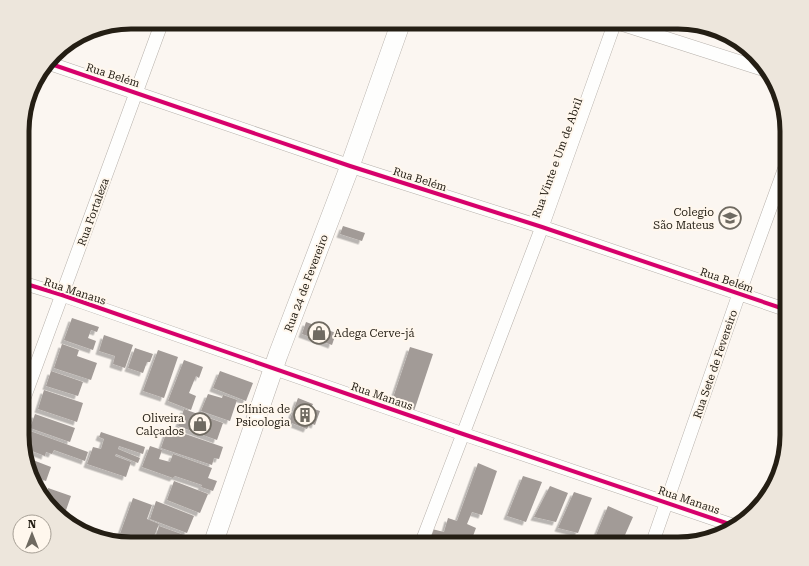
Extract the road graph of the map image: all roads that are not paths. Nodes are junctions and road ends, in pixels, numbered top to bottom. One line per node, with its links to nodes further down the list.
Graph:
1 (159, 29): 7 (street, Rua Fortaleza)
2 (399, 29): 8 (main road, Rua 24 de Fevereiro)
3 (613, 29): 10 (street, Rua Vinte e Um de Abril)
4 (637, 29): 6 (street)
5 (54, 65): 7 (street, Rua Belém)
6 (758, 68)
7 (136, 92): 8 (street, Rua Belém); 13 (street, Rua Fortaleza)
8 (350, 166): 10 (street, Rua Belém); 15 (main road, Rua 24 de Fevereiro)
9 (780, 181): 12 (street, Rua Sete de Fevereiro)
10 (542, 227): 12 (street, Rua Belém); 17 (street, Rua Vinte e Um de Abril)
11 (29, 285): 13 (street, Rua Manaus)
12 (739, 294): 14 (street, Rua Belém); 18 (street, Rua Sete de Fevereiro)
13 (62, 295): 15 (street, Rua Manaus); 16 (street, Rua Fortaleza)
14 (780, 308)
15 (274, 368): 17 (street, Rua Manaus); 20 (main road, Rua 24 de Fevereiro)
16 (29, 385)
17 (463, 434): 18 (street, Rua Manaus); 21 (street, Rua Vinte e Um de Abril)
18 (667, 502): 19 (street, Rua Manaus); 22 (street, Rua Sete de Fevereiro)
19 (729, 524)
20 (214, 537)
21 (424, 537)
22 (654, 537)

